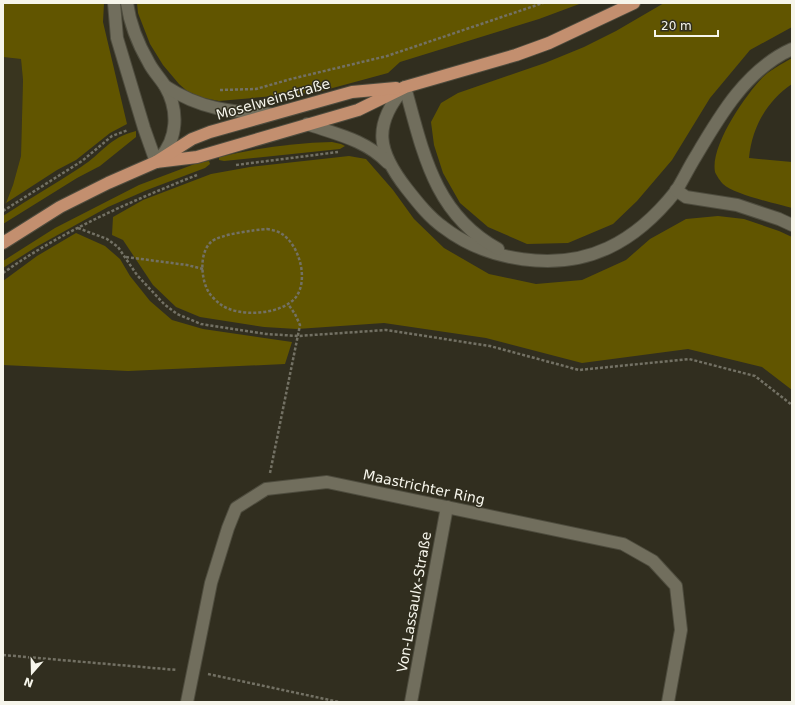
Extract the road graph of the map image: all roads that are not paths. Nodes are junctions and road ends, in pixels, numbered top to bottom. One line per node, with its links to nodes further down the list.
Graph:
1 (114, 3): 9 (street)
2 (127, 3): 5 (street)
3 (628, 5): 6 (main road, Moselweinstraße)
4 (792, 49): 11 (street)
5 (165, 86): 7 (street); 9 (street)
6 (405, 87): 7 (main road, Moselweinstraße); 8 (main road, Moselweinstraße); 10 (street); 14 (street)
7 (274, 114): 9 (main road, Moselweinstraße)
8 (307, 124): 9 (main road, Moselweinstraße); 10 (street)
9 (156, 162): 13 (main road, Moselweinstraße)
10 (390, 165): 14 (street)
11 (676, 190): 12 (street); 14 (street)
12 (792, 225)
13 (3, 243)
14 (513, 257)
15 (447, 507): 16 (street, Maastrichter Ring); 17 (street, Von-Lassaulx-Straße); 18 (street, Maastrichter Ring)
16 (187, 702)
17 (411, 702)
18 (668, 702)

